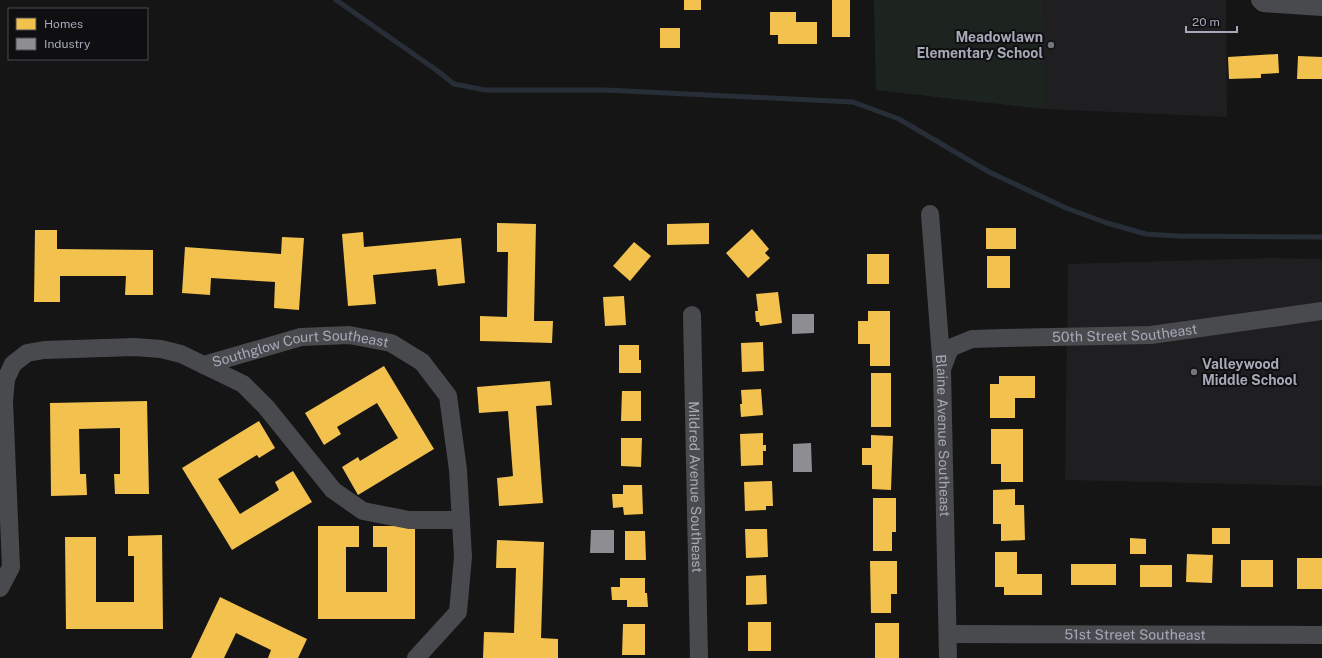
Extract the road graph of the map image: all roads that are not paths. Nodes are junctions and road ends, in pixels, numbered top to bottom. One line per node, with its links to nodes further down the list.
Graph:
1 (1260, 0): 2 (street)
2 (1322, 7)
3 (930, 214): 7 (street, Blaine Avenue Southeast)
4 (1322, 312): 7 (street, 50th Street Southeast)
5 (692, 315): 13 (street, Mildred Avenue Southeast)
6 (204, 365): 8 (street, Southglow Court Southeast); 8 (street, Southglow Court Southeast); 9 (street)
7 (942, 370): 10 (street, Blaine Avenue Southeast)
8 (461, 520): 12 (street, Southglow Court Southeast)
9 (0, 588)
10 (948, 634): 11 (street, 51st Street Southeast); 14 (street, Blaine Avenue Southeast)
11 (1322, 635)
12 (416, 658)
13 (700, 658)
14 (948, 658)

